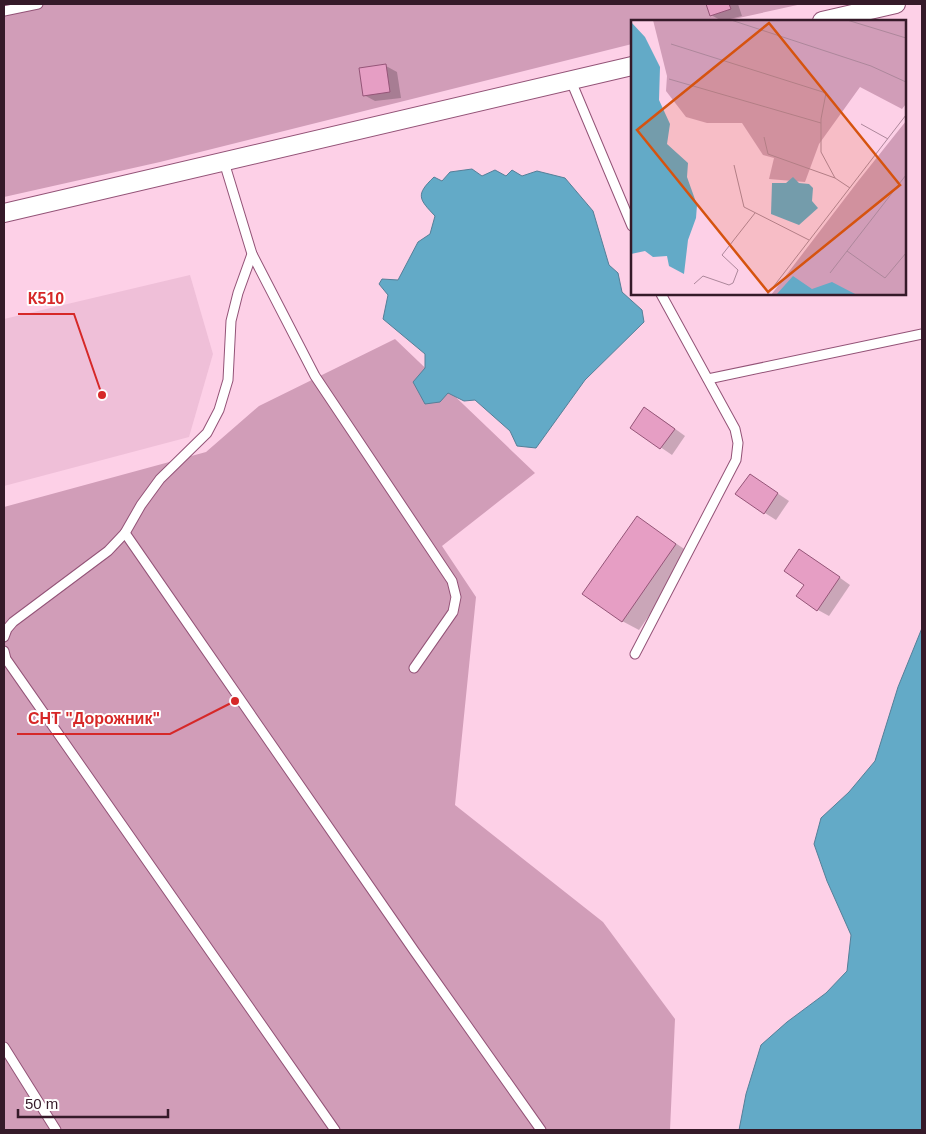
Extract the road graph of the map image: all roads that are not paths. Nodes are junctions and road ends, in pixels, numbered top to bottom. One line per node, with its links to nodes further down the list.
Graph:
1 (38, 4): 3 (lane)
2 (896, 4): 4 (street)
3 (4, 11)
4 (826, 20)
5 (631, 66): 6 (street)
6 (571, 81): 7 (street); 9 (lane)
7 (224, 162): 8 (street); 10 (lane)
8 (4, 214)
9 (631, 224)
10 (252, 254): 14 (lane); 18 (lane)
11 (662, 295): 13 (lane)
12 (922, 334): 13 (lane)
13 (708, 379): 17 (lane)
14 (125, 533): 15 (lane); 22 (lane)
15 (4, 637)
16 (4, 651): 21 (lane)
17 (635, 654)
18 (414, 668)
19 (4, 1047): 20 (lane)
20 (56, 1130)
21 (335, 1130)
22 (541, 1130)

